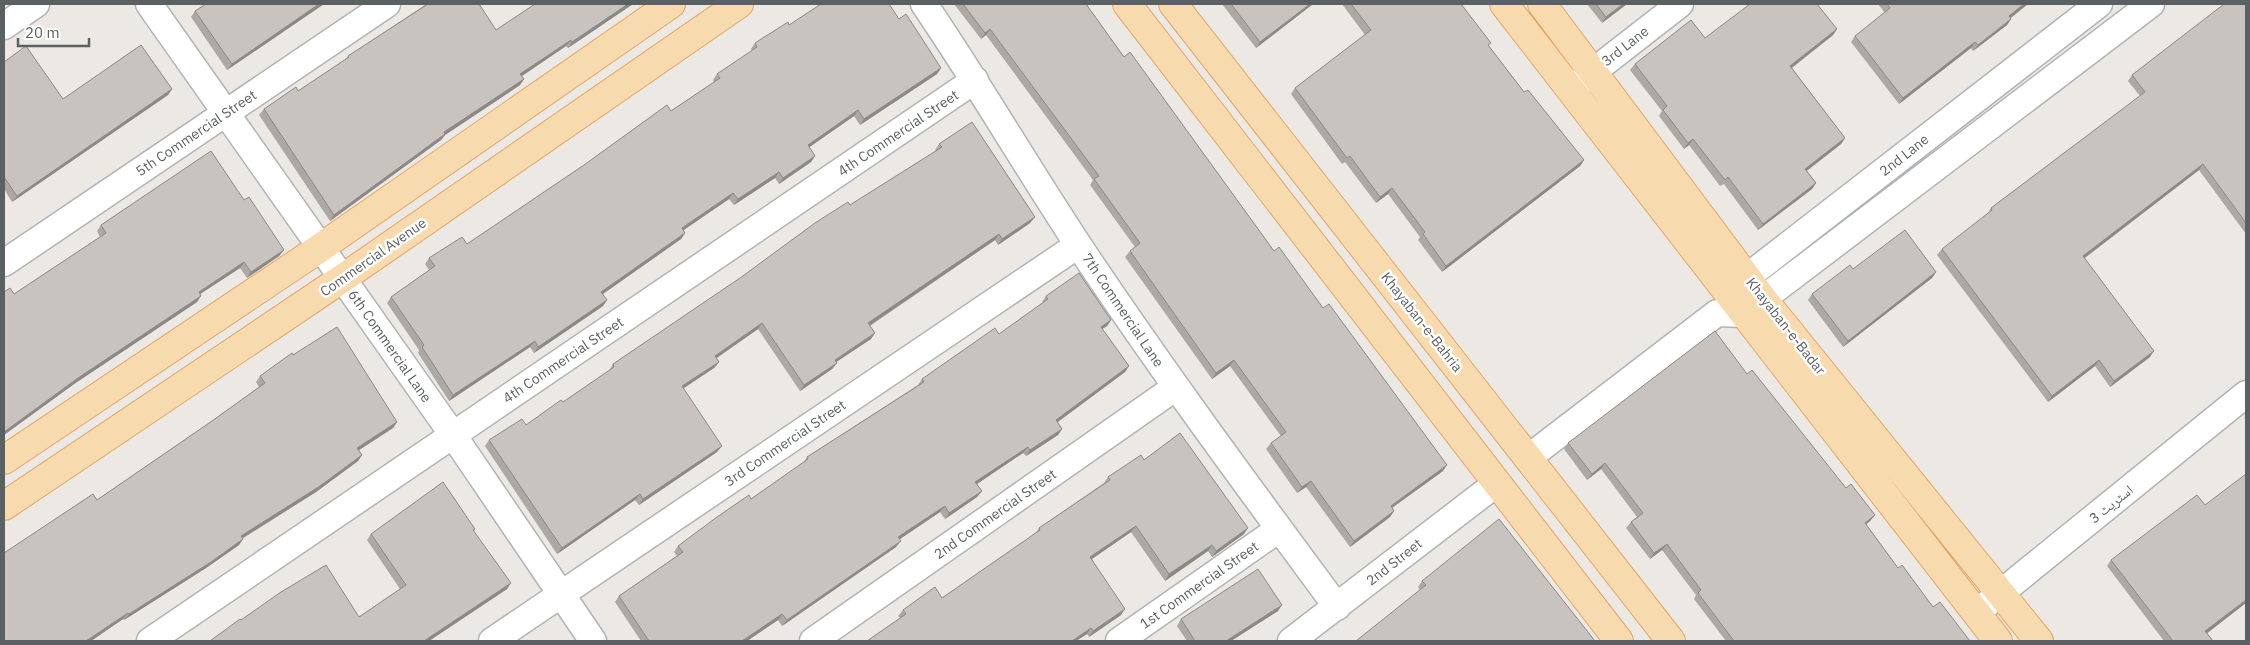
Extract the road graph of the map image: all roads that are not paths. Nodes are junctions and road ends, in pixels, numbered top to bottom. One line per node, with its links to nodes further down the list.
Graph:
1 (36, 4): 14 (street)
2 (149, 4): 19 (street, 6th Commercial Lane)
3 (387, 4): 19 (street, 5th Commercial Street)
4 (671, 4): 22 (main road)
5 (739, 4): 24 (main road, Commercial Avenue)
6 (924, 4): 16 (street, 7th Commercial Lane)
7 (1127, 4): 20 (main road)
8 (1173, 4): 18 (main road, Khayaban-e-Bahria)
9 (1504, 4): 17 (main road, Khayaban-e-Badar)
10 (1542, 4): 15 (main road, Khayaban-e-Badar)
11 (1680, 4): 15 (street, 3rd Lane)
12 (2100, 4): 25 (street, 2nd Lane)
13 (2151, 4): 25 (street)
14 (4, 26)
15 (1593, 71): 17 (street, 3rd Lane); 25 (main road, Khayaban-e-Badar)
16 (976, 80): 21 (street, 7th Commercial Lane); 28 (street, 4th Commercial Street)
17 (1571, 89): 25 (main road, Khayaban-e-Badar)
18 (1258, 112): 20 (main road); 29 (main road, Khayaban-e-Bahria)
19 (226, 113): 22 (street, 6th Commercial Lane); 23 (street, 5th Commercial Street)
20 (1229, 136): 31 (main road)
21 (1078, 245): 26 (street, 7th Commercial Lane); 35 (street, 3rd Commercial Street)
22 (320, 248): 24 (street, 6th Commercial Lane); 30 (main road)
23 (4, 263)
24 (342, 278): 28 (street, 6th Commercial Lane); 32 (main road, Commercial Avenue)
25 (1739, 299): 29 (street); 34 (main road, Khayaban-e-Badar); 37 (main road, Khayaban-e-Badar)
26 (1176, 387): 33 (street, 7th Commercial Lane); 41 (street, 2nd Commercial Street)
27 (2246, 394): 34 (street, اسٹریٹ 3)
28 (453, 435): 35 (street, 6th Commercial Lane); 38 (street, 4th Commercial Street)
29 (1528, 458): 45 (main road, Khayaban-e-Bahria)
30 (4, 460)
31 (1497, 483): 36 (street, 2nd Street); 44 (main road)
32 (4, 506)
33 (1279, 529): 36 (street, 7th Commercial Lane); 42 (street, 1st Commercial Street)
34 (2002, 592): 37 (street, اسٹریٹ 3); 47 (main road, Khayaban-e-Badar)
35 (561, 594): 39 (street, 3rd Commercial Street); 40 (street, 6th Commercial Lane)
36 (1337, 607): 43 (street, 2nd Street)
37 (1976, 613): 46 (main road, Khayaban-e-Badar)
38 (150, 641)
39 (492, 641)
40 (593, 641)
41 (813, 641)
42 (1119, 641)
43 (1291, 641)
44 (1618, 641)
45 (1671, 641)
46 (1998, 641)
47 (2039, 641)

